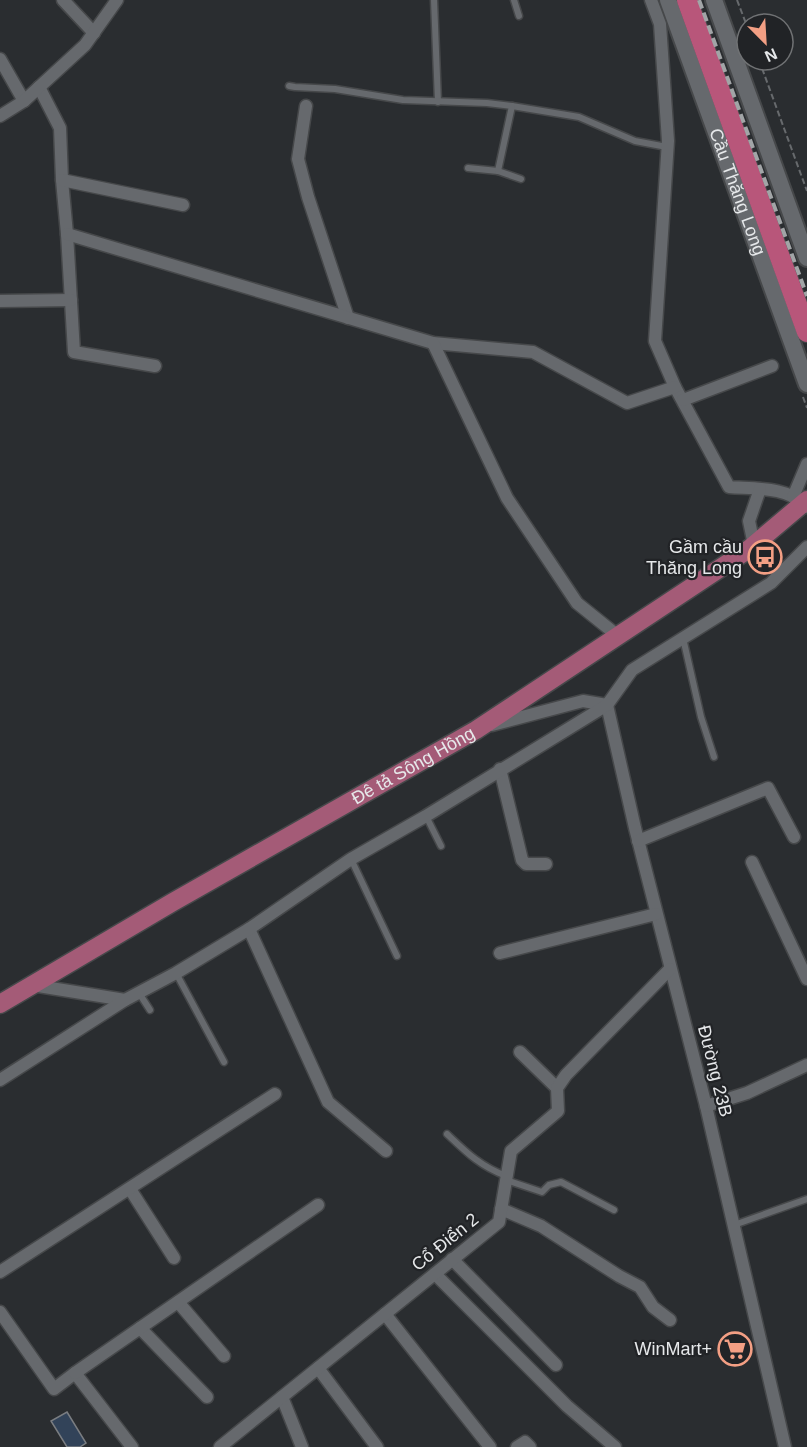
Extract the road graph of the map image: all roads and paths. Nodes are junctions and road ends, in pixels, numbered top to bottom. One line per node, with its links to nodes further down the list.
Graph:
1 (63, 0): 10 (street)
2 (117, 0): 10 (street)
3 (434, 0): 16 (lane)
4 (514, 0): 9 (lane)
5 (651, 0): 20 (street)
6 (668, 0): 36 (main road, Cầu Thăng Long)
7 (687, 0): 32 (highway, Cầu Thăng Long)
8 (714, 0): 28 (main road)
9 (519, 15)
10 (94, 33): 14 (street)
11 (0, 59): 15 (street)
12 (763, 72): 25 (path)
13 (289, 86): 16 (lane)
14 (39, 87): 15 (street); 24 (street)
15 (24, 100): 19 (street)
16 (438, 102): 18 (lane)
17 (306, 106): 31 (street)
18 (512, 106): 20 (lane); 22 (lane)
19 (0, 116)
20 (668, 147): 37 (street)
21 (468, 168): 22 (lane)
22 (498, 171): 23 (lane)
23 (521, 179)
24 (62, 180): 26 (street); 27 (street)
25 (807, 191)
26 (183, 205)
27 (67, 234): 29 (street); 31 (street)
28 (807, 258)
29 (71, 300): 30 (street); 34 (street)
30 (0, 301)
31 (348, 318): 33 (street)
32 (807, 332)
33 (433, 343): 37 (street); 44 (street)
34 (155, 366)
35 (771, 366): 38 (street)
36 (807, 384)
37 (675, 387): 38 (street)
38 (682, 400): 40 (street)
39 (807, 464): 41 (street)
40 (760, 489): 41 (street); 42 (street)
41 (802, 502): 42 (main road, Đê tả Sông Hồng)
42 (754, 545): 44 (main road, Đê tả Sông Hồng)
43 (807, 547): 45 (street)
44 (618, 636): 47 (main road, Đê tả Sông Hồng)
45 (683, 638): 46 (street); 48 (lane)
46 (607, 705): 47 (street); 49 (street); 52 (street, Đường 23B)
47 (476, 730): 64 (main road, Đê tả Sông Hồng)
48 (714, 758)
49 (500, 769): 50 (street); 56 (street)
50 (426, 816): 53 (lane); 54 (street)
51 (794, 837): 52 (street)
52 (638, 841): 57 (street, Đường 23B)
53 (441, 846)
54 (351, 858): 58 (street); 60 (lane)
55 (752, 862): 63 (street)
56 (546, 864)
57 (656, 914): 59 (street); 61 (street, Đường 23B)
58 (249, 929): 62 (street); 77 (street)
59 (500, 953)
60 (397, 956)
61 (670, 969): 73 (street, Cổ Điển 2); 75 (street, Đường 23B)
62 (176, 973): 65 (street); 70 (lane)
63 (807, 979)
64 (32, 985): 66 (street); 67 (main road, Đê tả Sông Hồng)
65 (139, 993): 66 (street); 68 (lane)
66 (125, 1000): 72 (street)
67 (0, 1004)
68 (150, 1010)
69 (520, 1052): 73 (street)
70 (224, 1062)
71 (807, 1065): 75 (street)
72 (0, 1080)
73 (558, 1088): 78 (street, Cổ Điển 2)
74 (275, 1094): 79 (street)
75 (706, 1106): 84 (street, Đường 23B)
76 (447, 1134): 78 (lane)
77 (386, 1150)
78 (507, 1178): 82 (street, Cổ Điển 2); 83 (lane)
79 (130, 1189): 85 (street); 87 (street)
80 (807, 1199): 84 (lane)
81 (318, 1205): 89 (street)
82 (501, 1209): 86 (street, Cổ Điển 2); 92 (street)
83 (614, 1210)
84 (732, 1225): 109 (street, Đường 23B)
85 (174, 1258)
86 (452, 1259): 88 (street, Cổ Điển 2); 95 (street)
87 (0, 1272)
88 (435, 1274): 91 (street, Cổ Điển 2); 108 (street)
89 (178, 1302): 93 (street); 94 (street)
90 (0, 1312): 97 (street)
91 (385, 1314): 96 (street, Cổ Điển 2); 105 (street)
92 (670, 1320)
93 (141, 1328): 97 (street); 98 (street)
94 (224, 1356)
95 (556, 1365)
96 (318, 1368): 99 (street, Cổ Điển 2); 104 (street)
97 (75, 1373): 101 (street)
98 (207, 1397)
99 (282, 1397): 100 (street, Cổ Điển 2); 103 (street)
100 (237, 1441): 102 (street, Cổ Điển 2)
101 (132, 1447)
102 (220, 1447)
103 (302, 1447)
104 (377, 1447)
105 (490, 1447)
106 (517, 1447): 107 (street)
107 (530, 1447)
108 (615, 1447)
109 (785, 1447)

